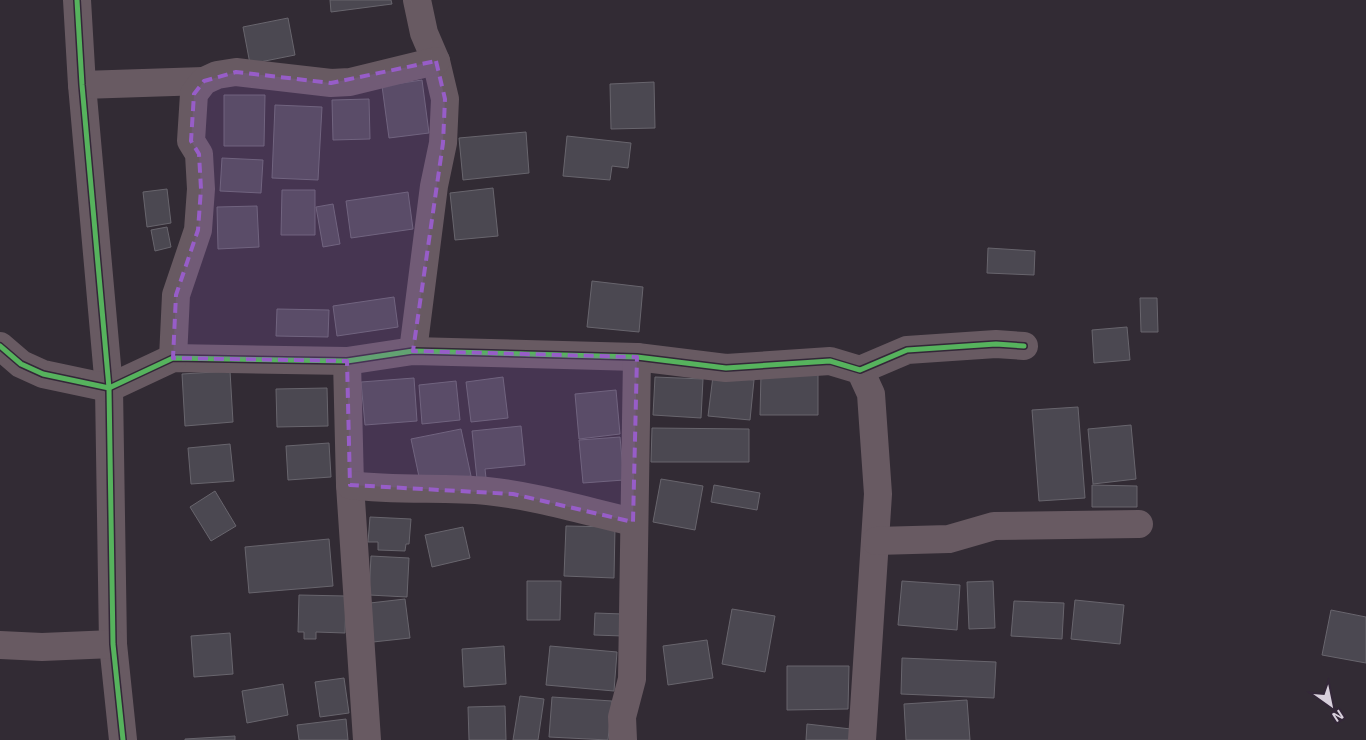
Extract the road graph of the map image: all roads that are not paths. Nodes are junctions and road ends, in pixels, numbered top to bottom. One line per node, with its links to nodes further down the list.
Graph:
1 (77, 0): 5 (street)
2 (417, 0): 3 (street)
3 (436, 61): 4 (street); 8 (street)
4 (204, 81): 5 (street); 10 (street)
5 (82, 85): 13 (street)
6 (0, 346): 13 (street)
7 (1024, 346): 12 (street)
8 (413, 351): 9 (street); 11 (street)
9 (637, 357): 12 (street); 15 (street)
10 (173, 358): 11 (street); 13 (street)
11 (347, 361): 14 (street)
12 (860, 370): 17 (street)
13 (109, 388): 18 (street)
14 (350, 485): 15 (street); 21 (street)
15 (633, 522): 22 (street)
16 (1139, 524): 17 (street)
17 (876, 541): 23 (street)
18 (113, 644): 19 (street); 20 (street)
19 (0, 645)
20 (123, 740)
21 (367, 740)
22 (623, 740)
23 (862, 740)

